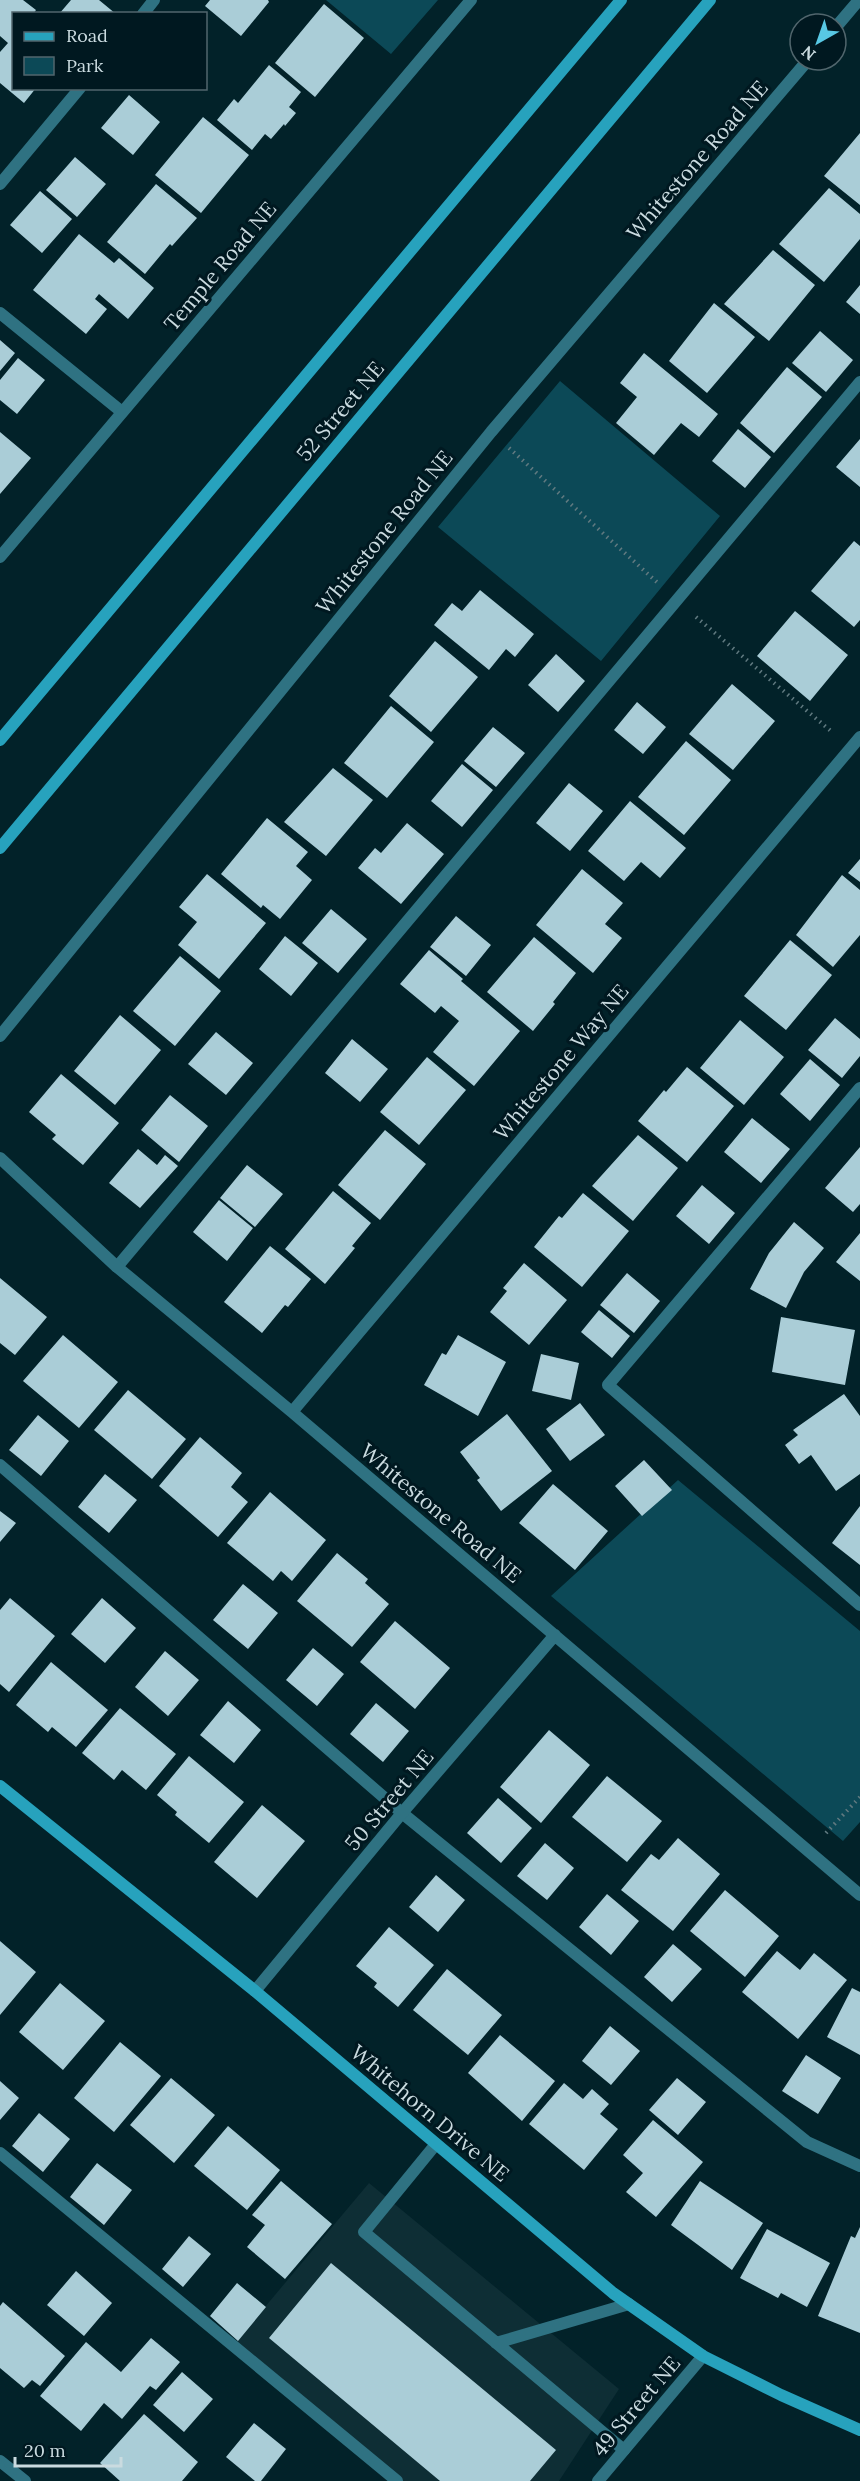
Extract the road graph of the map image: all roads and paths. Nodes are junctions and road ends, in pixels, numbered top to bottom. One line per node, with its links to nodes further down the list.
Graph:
1 (154, 0): 6 (street)
2 (471, 0): 13 (street, Temple Road NE)
3 (621, 0): 18 (main road)
4 (710, 0): 20 (main road, 52 Street NE)
5 (859, 0): 7 (street)
6 (145, 12)
7 (848, 13)
8 (798, 72): 14 (street, Whitestone Road NE)
9 (78, 90): 10 (street)
10 (0, 184)
11 (0, 313): 13 (street)
12 (860, 382): 16 (street)
13 (122, 412): 15 (street, Temple Road NE)
14 (490, 432): 16 (path); 21 (street, Whitestone Road NE)
15 (0, 557)
16 (677, 600): 19 (path); 24 (street)
17 (860, 737): 19 (street, Whitestone Way NE)
18 (0, 740)
19 (850, 748): 25 (street, Whitestone Way NE)
20 (0, 848)
21 (0, 1036)
22 (860, 1088): 27 (street)
23 (0, 1158): 24 (street, Whitestone Road NE)
24 (117, 1267): 25 (street, Whitestone Road NE)
25 (292, 1412): 28 (street, Whitestone Road NE)
26 (0, 1465): 31 (street)
27 (860, 1605)
28 (555, 1635): 31 (street, 50 Street NE); 32 (street, Whitestone Road NE)
29 (0, 1786): 34 (main road, Whitehorn Drive NE)
30 (860, 1797): 32 (path)
31 (402, 1813): 34 (street, 50 Street NE); 37 (street)
32 (809, 1851): 33 (street, Whitestone Road NE)
33 (860, 1895)
34 (255, 1991): 35 (main road, Whitehorn Drive NE)
35 (436, 2144): 38 (main road, Whitehorn Drive NE); 39 (street)
36 (0, 2153): 45 (street)
37 (860, 2166)
38 (629, 2304): 39 (street); 40 (main road, Whitehorn Drive NE)
39 (496, 2343): 42 (street)
40 (703, 2356): 41 (main road, Whitehorn Drive NE); 42 (street, 49 Street NE)
41 (860, 2430)
42 (624, 2450): 46 (street, 49 Street NE)
43 (0, 2461): 44 (street)
44 (21, 2480)
45 (397, 2481)
46 (598, 2481)

